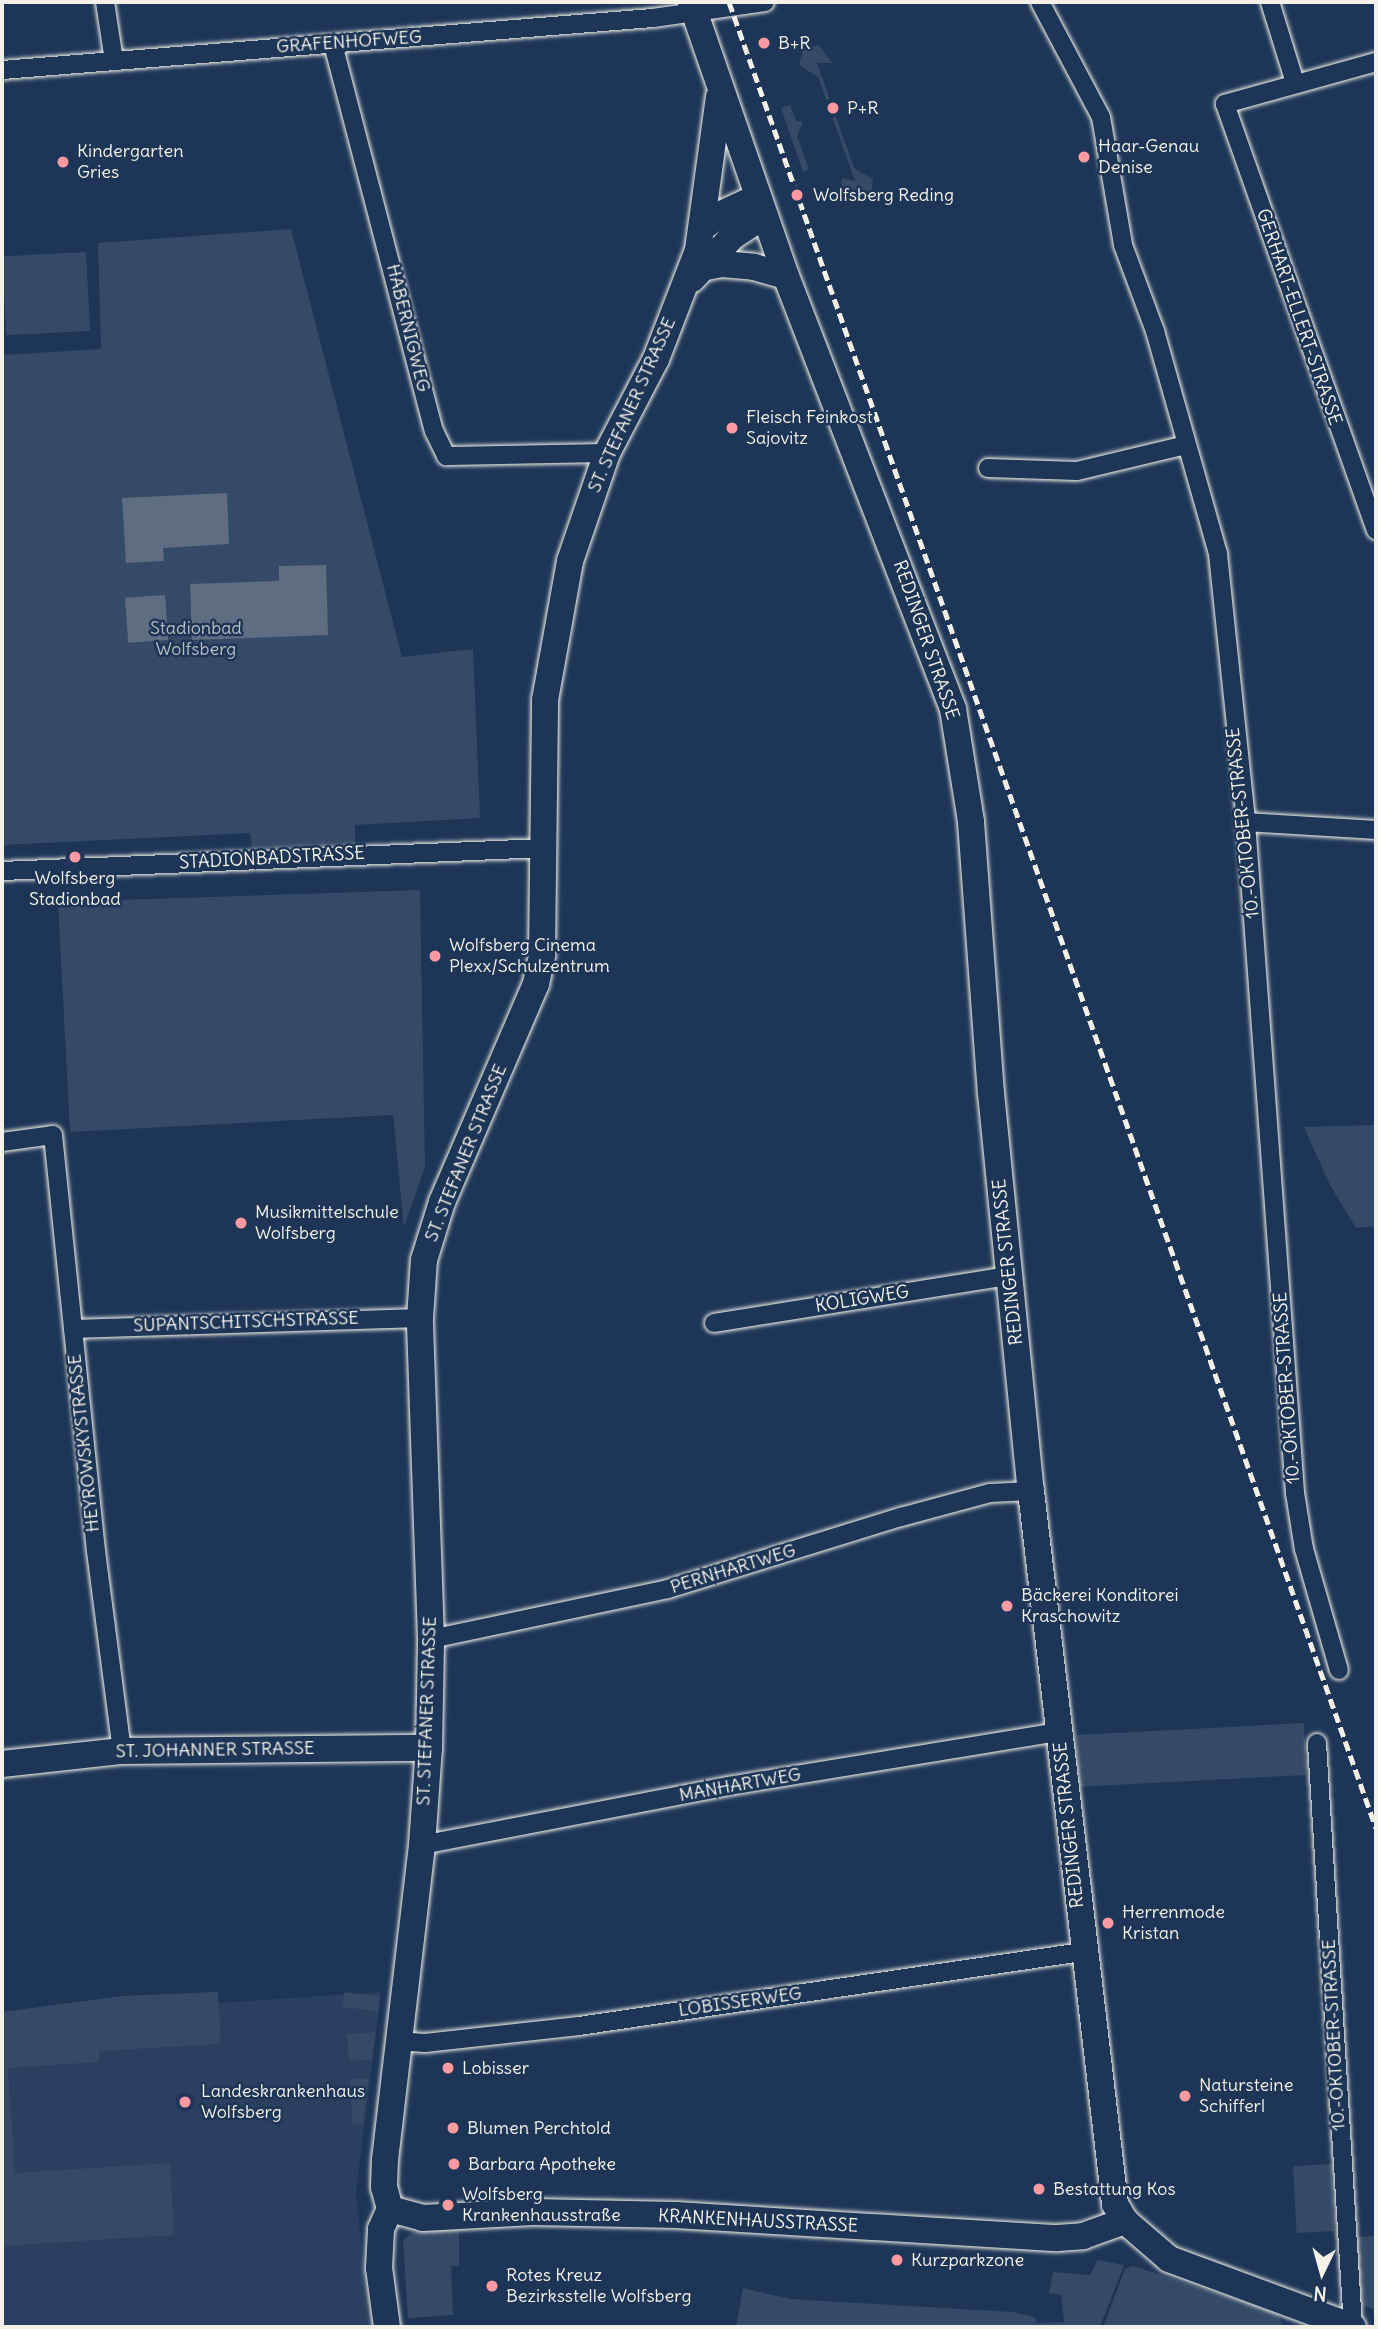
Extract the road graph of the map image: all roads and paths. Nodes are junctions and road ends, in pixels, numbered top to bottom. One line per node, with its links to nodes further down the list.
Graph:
1 (105, 2): 7 (street)
2 (765, 2): 5 (street, GRAFENHOFWEG)
3 (1040, 2): 17 (street, 10.-OKTOBER-STRASSE)
4 (1270, 2): 10 (street)
5 (693, 7): 6 (street, GRAFENHOFWEG); 11 (street, ST. STEFANER STRASSE)
6 (333, 44): 7 (street, GRAFENHOFWEG); 18 (street, HABERNIGWEG)
7 (114, 61): 9 (street, GRAFENHOFWEG)
8 (1376, 62): 10 (street)
9 (2, 70)
10 (1295, 83): 20 (street, GERHART-ELLERT-STRASSE)
11 (720, 85): 12 (street, REDINGER STRASSE); 13 (street, ST. STEFANER STRASSE)
12 (761, 207): 13 (street); 14 (street, ST. STEFANER STRASSE); 15 (street, REDINGER STRASSE)
13 (702, 228): 16 (street, ST. STEFANER STRASSE)
14 (701, 268): 15 (street); 16 (street, ST. STEFANER STRASSE)
15 (786, 276): 26 (street, REDINGER STRASSE)
16 (682, 292): 18 (street, ST. STEFANER STRASSE)
17 (1186, 445): 19 (street); 21 (street, 10.-OKTOBER-STRASSE)
18 (607, 453): 23 (street, ST. STEFANER STRASSE)
19 (988, 468)
20 (1376, 530)
21 (1246, 822): 22 (street); 32 (street, 10.-OKTOBER-STRASSE)
22 (1376, 830)
23 (543, 848): 24 (street, STADIONBADSTRASSE); 27 (street, ST. STEFANER STRASSE)
24 (2, 871)
25 (2, 1142): 29 (street, HEYROWSKYSTRASSE)
26 (1009, 1276): 28 (street, KOLIGWEG); 30 (street, REDINGER STRASSE)
27 (420, 1318): 29 (street, SUPANTSCHITSCHSTRASSE); 31 (street, ST. STEFANER STRASSE)
28 (714, 1323)
29 (73, 1329): 36 (street, HEYROWSKYSTRASSE)
30 (1031, 1491): 31 (street, PERNHARTWEG); 33 (street, REDINGER STRASSE)
31 (431, 1639): 35 (street, ST. STEFANER STRASSE)
32 (1339, 1670)
33 (1058, 1732): 38 (street, MANHARTWEG); 39 (street, REDINGER STRASSE)
34 (1317, 1743): 44 (street, 10.-OKTOBER-STRASSE)
35 (429, 1748): 36 (street, ST. JOHANNER STRASSE); 38 (street, ST. STEFANER STRASSE)
36 (122, 1751): 37 (street, ST. JOHANNER STRASSE)
37 (2, 1764)
38 (422, 1845): 40 (street, ST. STEFANER STRASSE)
39 (1082, 1952): 40 (street, LOBISSERWEG); 42 (street, REDINGER STRASSE)
40 (397, 2041): 41 (street, ST. STEFANER STRASSE)
41 (390, 2209): 42 (street, KRANKENHAUSSTRASSE); 43 (street)
42 (1125, 2221): 44 (street, REDINGER STRASSE)
43 (387, 2327)
44 (1353, 2327)

